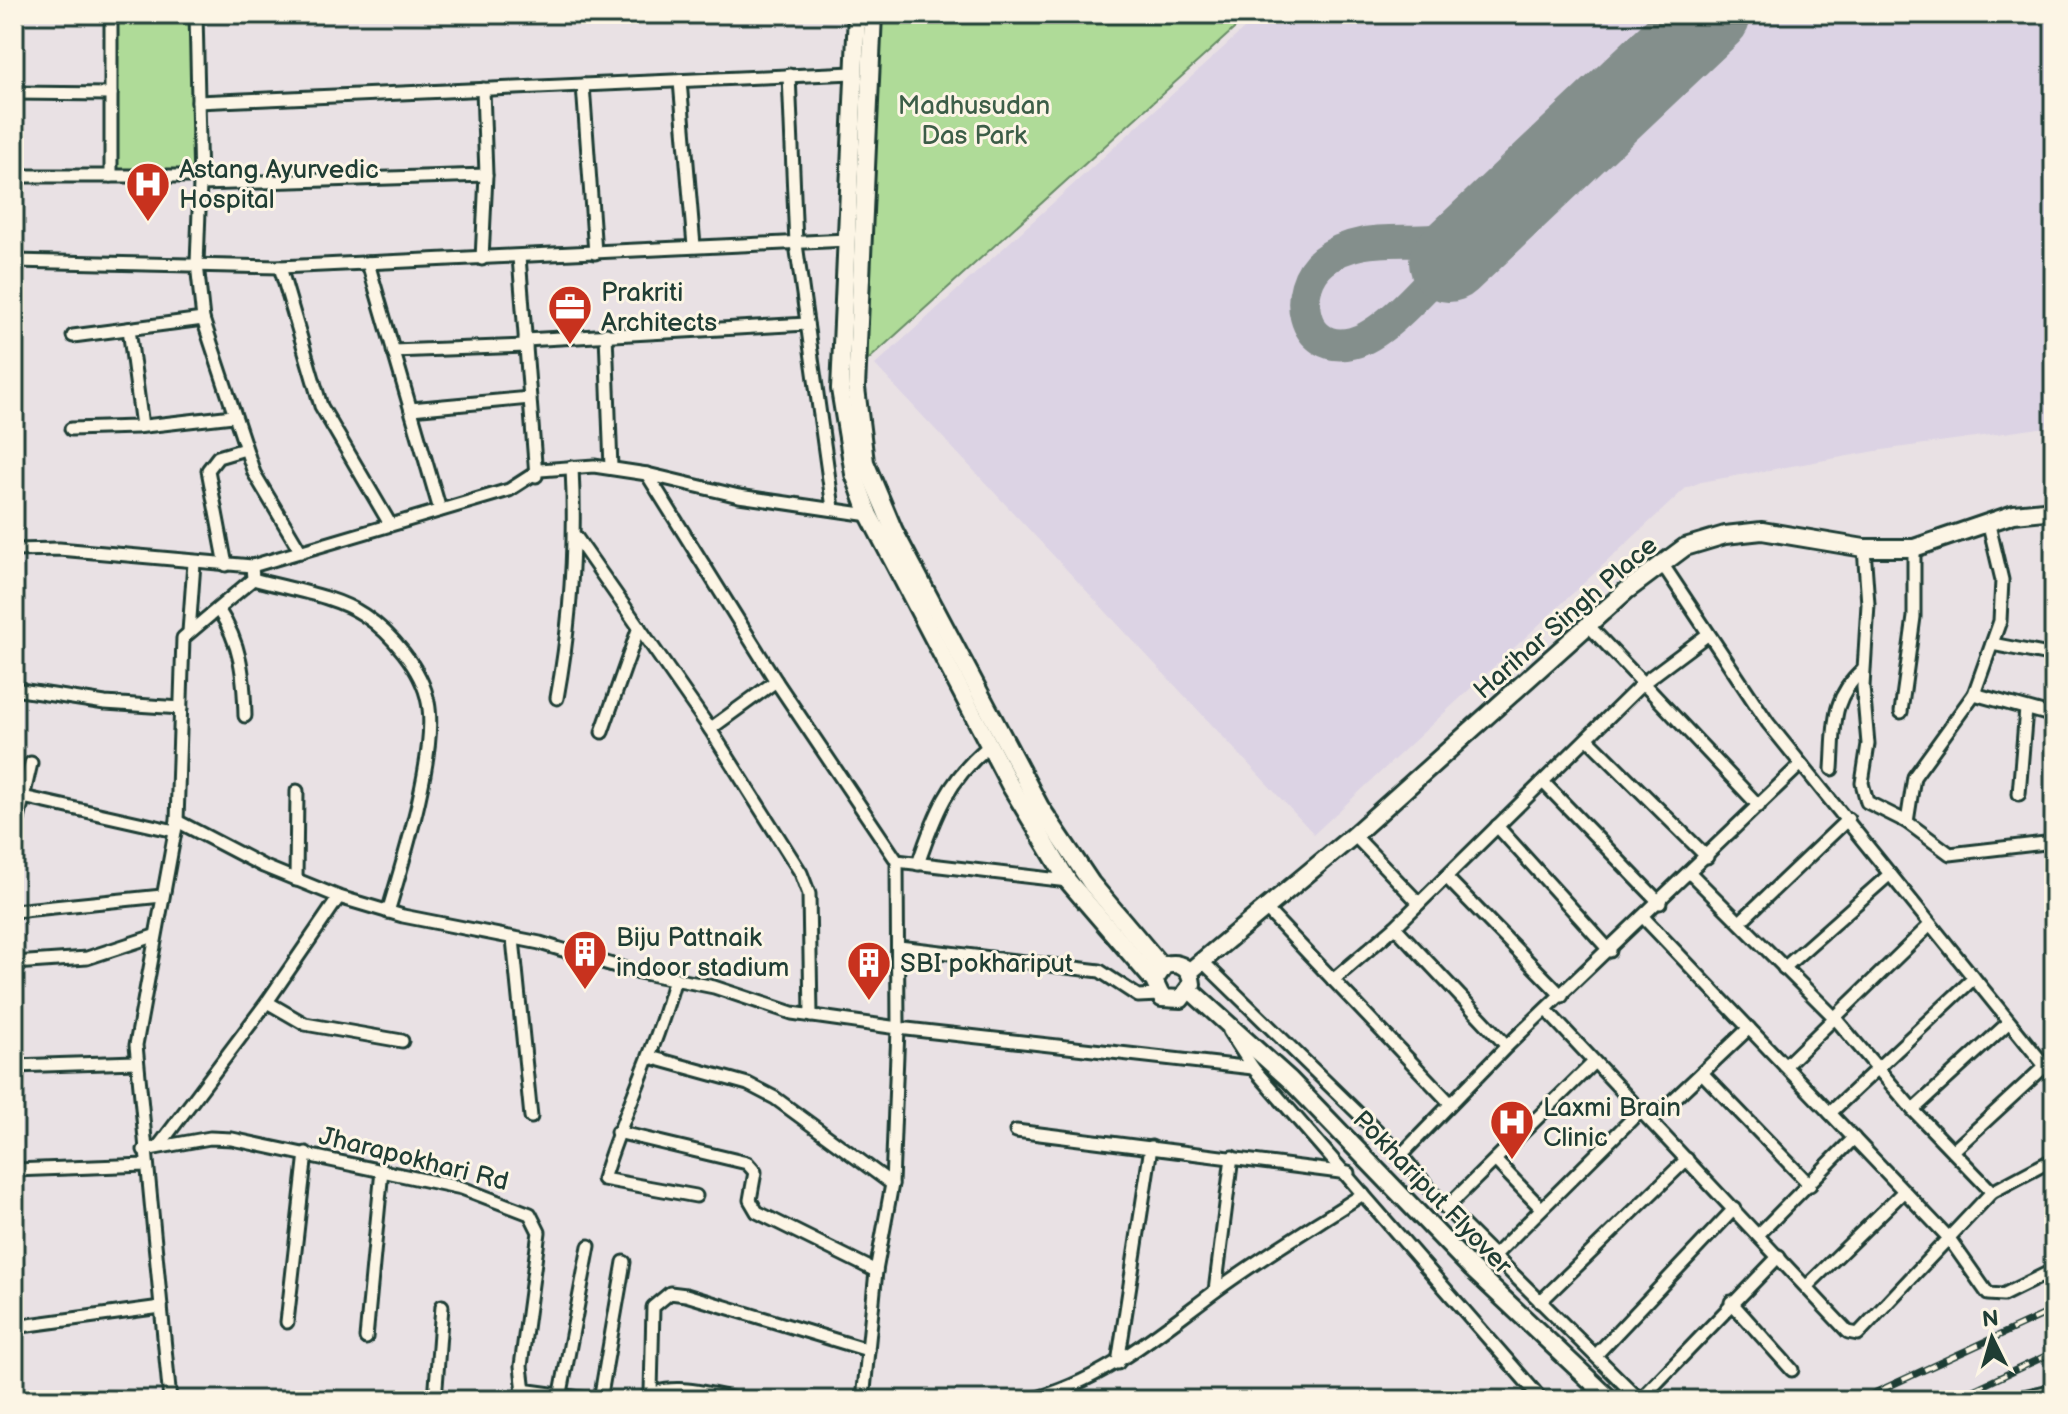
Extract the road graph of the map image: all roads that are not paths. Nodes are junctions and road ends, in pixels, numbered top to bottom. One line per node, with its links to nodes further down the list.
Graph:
1 (111, 14): 11 (street)
2 (196, 14): 12 (street)
3 (857, 14): 5 (main road)
4 (873, 14): 128 (main road)
5 (853, 73): 6 (street); 17 (main road)
6 (789, 75): 7 (street); 18 (street)
7 (680, 81): 8 (street); 19 (street)
8 (583, 85): 9 (street); 20 (street)
9 (483, 89): 12 (street); 13 (street)
10 (14, 93): 11 (street)
11 (111, 94): 15 (street)
12 (198, 102): 16 (street)
13 (486, 175): 16 (street); 22 (street)
14 (14, 176): 15 (street)
15 (111, 176): 16 (street)
16 (200, 180): 25 (street)
17 (847, 240): 18 (street); 47 (main road)
18 (796, 244): 19 (street); 28 (street)
19 (694, 246): 20 (street)
20 (595, 253): 21 (street)
21 (519, 257): 22 (street); 32 (street)
22 (482, 259): 24 (street)
23 (14, 261): 25 (street)
24 (368, 263): 26 (street); 33 (street)
25 (197, 264): 26 (street); 27 (street)
26 (280, 267): 48 (street)
27 (203, 319): 29 (street); 36 (street)
28 (807, 324): 30 (street); 44 (street)
29 (129, 329): 31 (street); 37 (street)
30 (606, 334): 32 (street); 41 (street)
31 (73, 336)
32 (526, 343): 33 (street); 34 (street)
33 (393, 351): 35 (street)
34 (530, 398): 35 (street); 43 (street)
35 (411, 409): 45 (street)
36 (233, 416): 37 (street); 39 (street)
37 (142, 426): 38 (street)
38 (71, 429)
39 (245, 449): 54 (street); 57 (street)
40 (572, 467): 41 (street); 43 (street); 50 (street)
41 (611, 468): 42 (street)
42 (647, 474): 44 (street); 68 (street)
43 (536, 476): 45 (street)
44 (833, 508): 47 (street)
45 (440, 510): 48 (street)
46 (2054, 510): 49 (main road, Harihar Singh Place)
47 (869, 515): 81 (main road)
48 (390, 524): 54 (street)
49 (1989, 525): 52 (main road, Harihar Singh Place); 65 (street)
50 (576, 537): 62 (street); 72 (street)
51 (1864, 548): 52 (main road, Harihar Singh Place); 55 (main road, Harihar Singh Place); 67 (street)
52 (1914, 548): 75 (street)
53 (14, 550): 56 (street)
54 (301, 552): 58 (street)
55 (1661, 562): 61 (main road, Harihar Singh Place); 64 (street)
56 (194, 563): 57 (street); 63 (street)
57 (226, 565): 58 (street)
58 (252, 566): 59 (street)
59 (253, 579): 60 (street); 113 (street)
60 (218, 609): 63 (street); 76 (street)
61 (1588, 625): 69 (street); 96 (main road, Harihar Singh Place)
62 (639, 627): 78 (street); 79 (street)
63 (189, 632): 73 (street)
64 (1707, 635): 69 (street); 83 (street)
65 (1992, 644): 66 (street); 71 (street)
66 (2054, 656)
67 (1863, 670): 84 (street); 93 (street)
68 (776, 681): 78 (street); 100 (street)
69 (1643, 683): 80 (street); 91 (street)
70 (14, 689): 73 (street)
71 (1974, 694): 74 (street); 93 (street)
72 (557, 698)
73 (181, 708): 94 (street)
74 (2026, 709): 77 (street); 89 (street)
75 (1901, 712)
76 (245, 716)
77 (2054, 716)
78 (710, 729): 133 (street)
79 (602, 732)
80 (1588, 739): 87 (street); 99 (street)
81 (989, 746): 101 (street); 106 (main road)
82 (31, 763): 86 (street)
83 (1800, 765): 91 (street); 92 (street)
84 (1832, 769)
85 (14, 774): 86 (street)
86 (28, 776): 90 (street)
87 (1544, 783): 95 (street); 110 (street)
88 (297, 791): 105 (street)
89 (2019, 794)
90 (23, 797): 94 (street); 97 (street)
91 (1759, 806): 99 (street)
92 (1848, 819): 103 (street); 115 (street)
93 (1907, 822): 98 (street)
94 (176, 826): 105 (street); 107 (street)
95 (1497, 826): 104 (street); 121 (street)
96 (1354, 835): 109 (street); 111 (main road, Harihar Singh Place)
97 (14, 837)
98 (2054, 842)
99 (1707, 857): 102 (street)
100 (897, 861): 101 (street); 120 (street)
101 (918, 864): 106 (street)
102 (1690, 873): 110 (street); 115 (street)
103 (1890, 874): 116 (street); 124 (street)
104 (1446, 877): 109 (street); 130 (street)
105 (296, 880): 108 (street)
106 (1068, 881): 128 (main road)
107 (162, 896): 112 (street); 118 (street)
108 (339, 897): 113 (street); 131 (street)
109 (1419, 903): 117 (street)
110 (1660, 903): 114 (street)
111 (1267, 910): 123 (main road, Harihar Singh Place); 127 (street)
112 (14, 911)
113 (388, 912): 119 (street)
114 (1644, 918): 121 (street); 138 (street)
115 (1740, 922): 124 (street)
116 (1930, 925): 126 (street); 135 (street)
117 (1395, 927): 127 (street); 140 (street)
118 (154, 936): 122 (street); 142 (street)
119 (513, 939): 125 (street); 155 (street)
120 (899, 947): 128 (street); 137 (street)
121 (1610, 951): 130 (street)
122 (14, 963)
123 (1195, 966): 128 (main road); 129 (main road); 165 (street)
124 (1784, 968): 135 (street)
125 (675, 978): 133 (street); 141 (street)
126 (1974, 978): 136 (street); 148 (street)
127 (1333, 980): 151 (street)
128 (1159, 981): 129 (main road)
129 (1190, 990): 134 (main road, Pokhariput Flyover)
130 (1562, 996): 132 (street)
131 (267, 1002): 139 (street); 160 (street)
132 (1547, 1011): 140 (street); 143 (street)
133 (811, 1016): 137 (street)
134 (1221, 1018): 147 (street); 217 (main road, Pokhariput Flyover)
135 (1835, 1018): 145 (street); 148 (street)
136 (2008, 1023): 146 (street); 153 (street)
137 (898, 1028): 147 (street); 174 (street)
138 (1749, 1028): 145 (street); 149 (street)
139 (402, 1041)
140 (1507, 1046): 151 (street)
141 (650, 1057): 158 (street); 174 (street)
142 (136, 1062): 144 (street); 162 (street)
143 (1593, 1063): 152 (street); 169 (street)
144 (14, 1066)
145 (1785, 1066): 154 (street)
146 (2044, 1067): 150 (street); 163 (street)
147 (1253, 1068): 173 (street)
148 (1880, 1068): 153 (street); 154 (street)
149 (1702, 1073): 156 (street); 175 (street)
150 (2054, 1077)
151 (1450, 1103): 165 (street)
152 (1641, 1110): 156 (street); 181 (street)
153 (1913, 1110): 163 (street)
154 (1830, 1113): 159 (street)
155 (531, 1117)
156 (1651, 1121): 167 (street)
157 (1016, 1131): 161 (street)
158 (617, 1132): 179 (street); 190 (street)
159 (1854, 1138): 175 (street); 176 (street)
160 (158, 1147): 162 (street, Jharapokhari Rd); 164 (street, Jharapokhari Rd)
161 (1151, 1147): 166 (street); 202 (street)
162 (144, 1150): 170 (street)
163 (1953, 1151): 177 (street)
164 (306, 1153): 172 (street, Jharapokhari Rd); 197 (street)
165 (1401, 1155): 180 (street)
166 (1232, 1157): 173 (street); 192 (street)
167 (1687, 1159): 182 (street); 193 (street)
168 (2054, 1159): 177 (street)
169 (1495, 1160): 180 (street); 181 (street)
170 (146, 1165): 171 (street); 196 (street)
171 (14, 1170)
172 (382, 1170): 199 (street); 206 (street, Jharapokhari Rd)
173 (1348, 1173): 178 (street)
174 (892, 1184): 190 (street)
175 (1810, 1185): 183 (street)
176 (1904, 1191): 184 (street); 191 (street)
177 (1992, 1192): 184 (street)
178 (1363, 1194): 192 (street); 216 (street)
179 (696, 1196)
180 (1446, 1208): 186 (street)
181 (1541, 1208): 186 (street)
182 (1734, 1209): 183 (street); 201 (street)
183 (1759, 1234): 187 (street)
184 (1948, 1237): 189 (street); 191 (street)
185 (589, 1246): 205 (street)
186 (1494, 1256): 193 (street)
187 (1779, 1256): 191 (street); 194 (street)
188 (624, 1262): 212 (street)
189 (2054, 1270)
190 (876, 1271): 200 (street)
191 (1807, 1286)
192 (1215, 1291): 202 (street)
193 (1540, 1302): 201 (street)
194 (1731, 1302): 203 (street); 218 (street)
195 (442, 1306): 211 (street)
196 (161, 1307): 198 (street); 210 (street)
197 (287, 1322)
198 (14, 1327)
199 (366, 1338)
200 (868, 1350): 207 (street); 214 (street)
201 (1596, 1355): 218 (street)
202 (1118, 1363): 215 (street)
203 (1792, 1370)
204 (2054, 1390): 209 (street)
205 (561, 1393): 206 (street); 212 (street)
206 (523, 1395)
207 (646, 1396): 208 (street)
208 (701, 1397): 213 (street)
209 (2026, 1397): 219 (street)
210 (170, 1400)
211 (435, 1400)
212 (598, 1400)
213 (742, 1400)
214 (863, 1400)
215 (1029, 1400)
216 (1542, 1400)
217 (1611, 1400)
218 (1640, 1400)
219 (2011, 1400)

